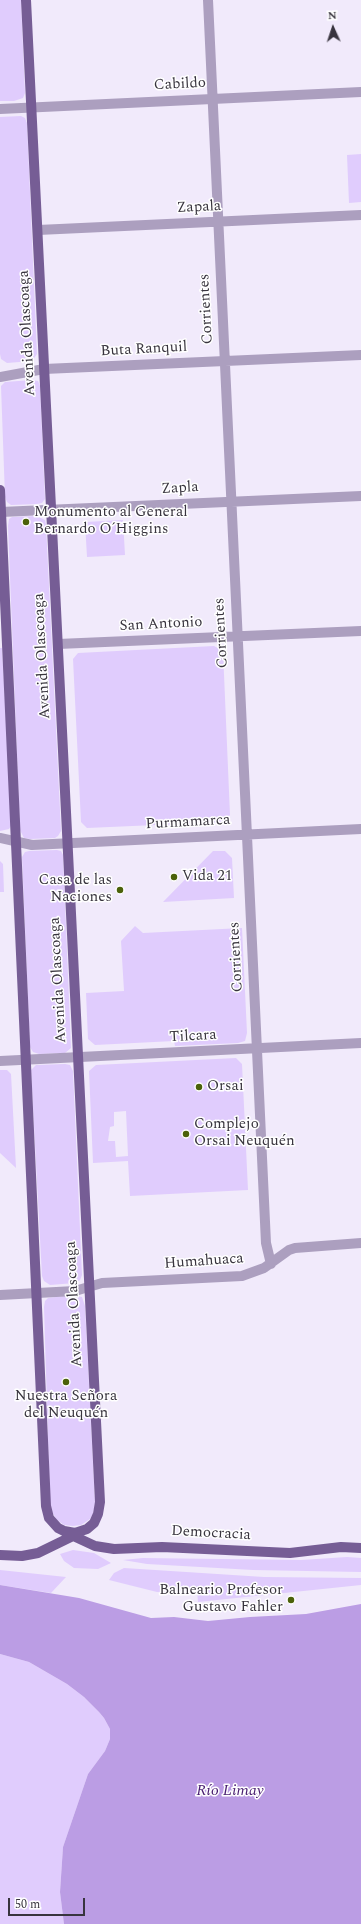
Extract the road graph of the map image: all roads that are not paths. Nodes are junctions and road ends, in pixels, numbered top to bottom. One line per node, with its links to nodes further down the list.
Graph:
1 (26, 0): 5 (main road, Avenida Olascoaga)
2 (208, 0): 4 (street, Corrientes)
3 (361, 92): 4 (street, Cabildo)
4 (212, 99): 5 (street, Cabildo); 8 (street, Corrientes)
5 (32, 107): 6 (street, Cabildo); 9 (main road, Avenida Olascoaga)
6 (0, 109)
7 (361, 215): 8 (street, Zapala)
8 (218, 222): 9 (street, Zapala); 11 (street, Corrientes)
9 (38, 230): 12 (main road, Avenida Olascoaga)
10 (361, 355): 11 (street, Buta Ranquil)
11 (224, 361): 12 (street, Buta Ranquil); 16 (street, Corrientes)
12 (44, 369): 13 (street, Buta Ranquil); 17 (main road, Avenida Olascoaga)
13 (0, 377)
14 (0, 490): 18 (main road)
15 (361, 496): 16 (street, Zapla)
16 (231, 502): 17 (street, Zapla); 21 (street, Corrientes)
17 (51, 510): 18 (street, Zapla); 22 (main road, Avenida Olascoaga)
18 (1, 512): 19 (main road)
19 (2, 580): 26 (main road)
20 (361, 631): 21 (street, San Antonio)
21 (237, 636): 22 (street, San Antonio); 24 (street, Corrientes)
22 (58, 644): 27 (main road, Avenida Olascoaga)
23 (361, 829): 24 (street, Purmamarca)
24 (246, 835): 27 (street, Purmamarca); 29 (street, Corrientes)
25 (0, 838): 26 (street, Purmamarca)
26 (16, 842): 27 (street, Purmamarca); 31 (main road)
27 (67, 843): 30 (main road, Avenida Olascoaga)
28 (361, 1043): 29 (street, Tilcara)
29 (256, 1048): 30 (street, Tilcara); 34 (street, Corrientes)
30 (78, 1057): 31 (street, Tilcara); 35 (main road, Avenida Olascoaga)
31 (26, 1060): 32 (street, Tilcara); 36 (main road)
32 (0, 1061)
33 (361, 1243): 34 (street, Humahuaca)
34 (271, 1264): 35 (street, Humahuaca)
35 (89, 1286): 36 (street, Humahuaca); 38 (main road, Avenida Olascoaga)
36 (37, 1293): 37 (street, Humahuaca); 38 (main road)
37 (0, 1295)
38 (72, 1533): 39 (main road, Democracia); 40 (main road, Avenida Olascoaga)
39 (361, 1548)
40 (0, 1555)

